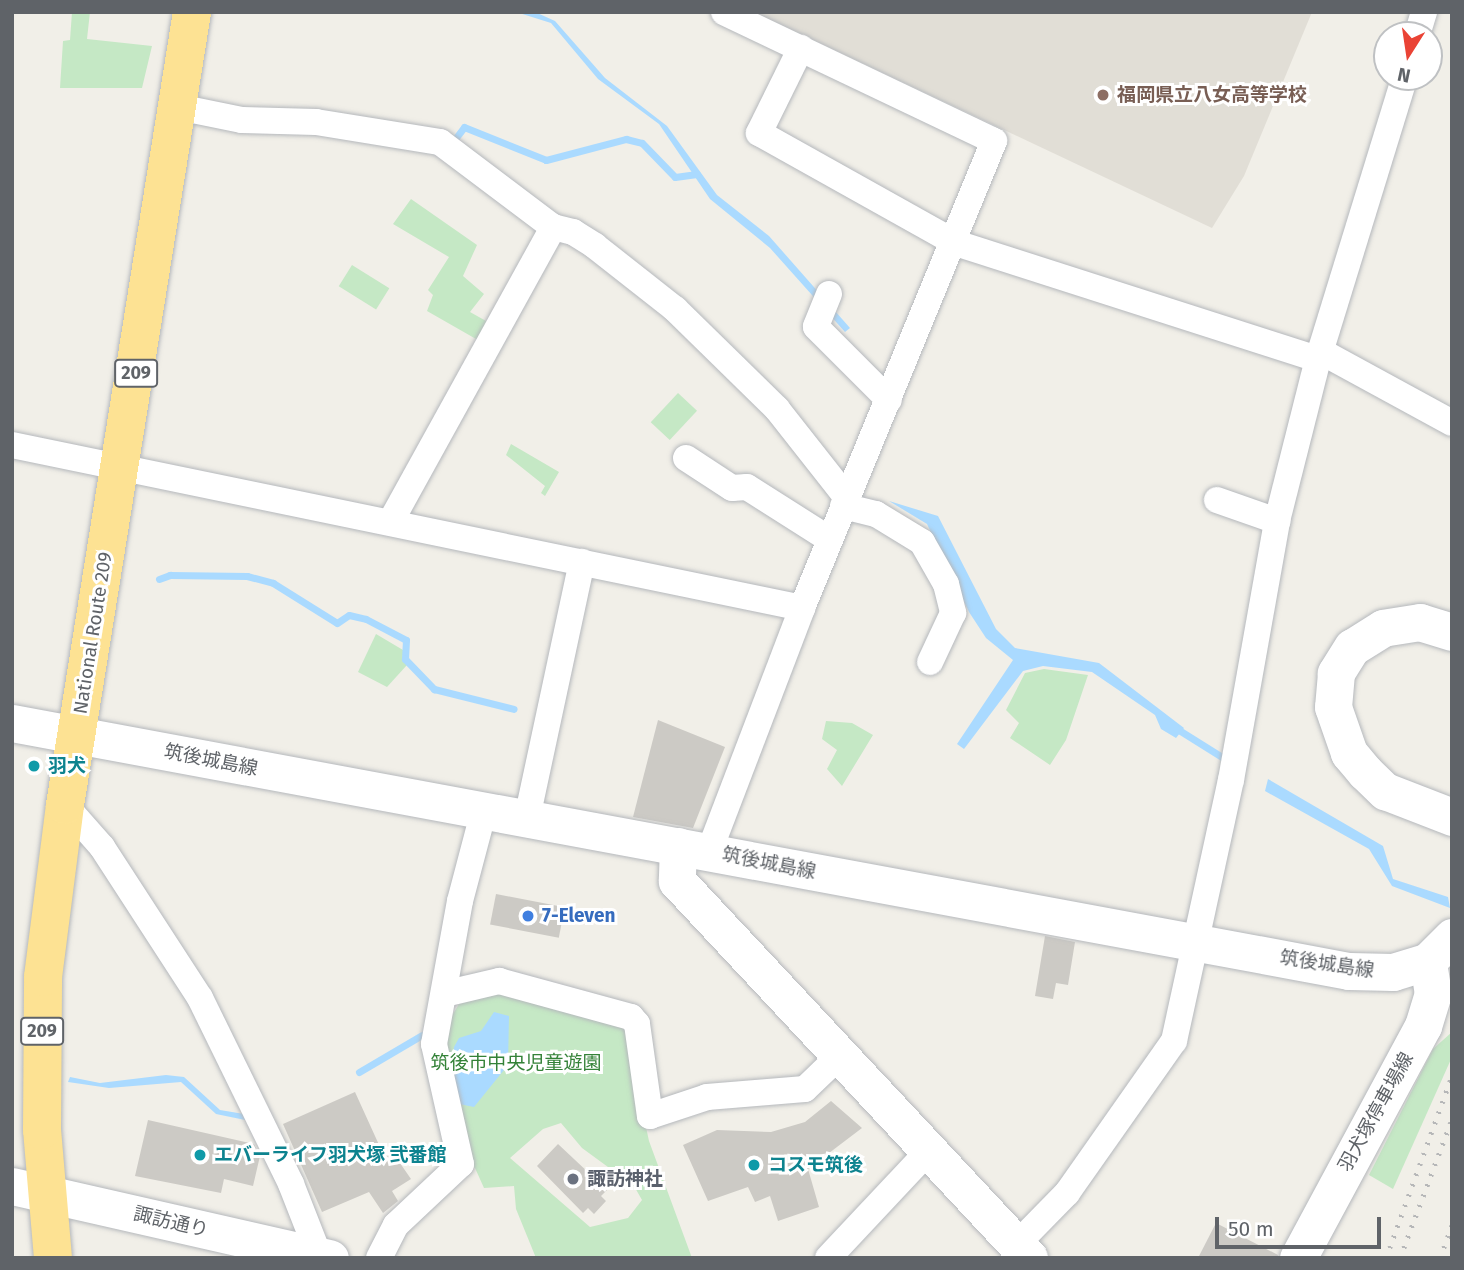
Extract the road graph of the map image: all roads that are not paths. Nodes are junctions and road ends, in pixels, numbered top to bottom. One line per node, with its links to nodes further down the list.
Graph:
1 (192, 12): 5 (highway, National Route 209 / 209)
2 (724, 12): 3 (street)
3 (801, 48): 7 (street); 7 (street)
4 (1401, 91): 9 (street)
5 (178, 107): 6 (street); 14 (highway, National Route 209 / 209)
6 (553, 227): 16 (street); 18 (street)
7 (956, 243): 9 (street); 10 (street)
8 (826, 302): 10 (street)
9 (1319, 355): 11 (street); 17 (street)
10 (888, 400): 16 (street)
11 (1452, 423)
12 (12, 445): 14 (street)
13 (686, 458): 19 (street)
14 (121, 465): 18 (street); 25 (highway, National Route 209 / 209)
15 (1217, 500): 17 (street)
16 (845, 502): 19 (street); 23 (street)
17 (1277, 521): 31 (street)
18 (391, 522): 20 (street)
19 (830, 539): 21 (street)
20 (582, 562): 21 (street); 29 (street)
21 (802, 608): 30 (street)
22 (1452, 632): 28 (main road)
23 (930, 662)
24 (12, 723): 25 (main road, 筑後城島線)
25 (76, 734): 26 (highway, National Route 209 / 209); 27 (main road, 筑後城島線)
26 (65, 805): 36 (highway, National Route 209 / 209); 38 (street)
27 (484, 810): 29 (main road, 筑後城島線); 33 (street)
28 (1452, 817)
29 (527, 818): 30 (main road, 筑後城島線)
30 (693, 849): 31 (main road, 筑後城島線); 37 (main road)
31 (1194, 942): 32 (main road, 筑後城島線); 37 (street)
32 (1441, 971): 42 (main road, 羽犬塚停車場線)
33 (444, 994): 34 (street); 40 (street)
34 (832, 1063)
35 (921, 1159): 41 (street)
36 (30, 1190): 38 (main road, 諏訪通り); 39 (highway, National Route 209 / 209)
37 (1023, 1251)
38 (323, 1257)
39 (52, 1258)
40 (379, 1258)
41 (828, 1258)
42 (1298, 1258)

